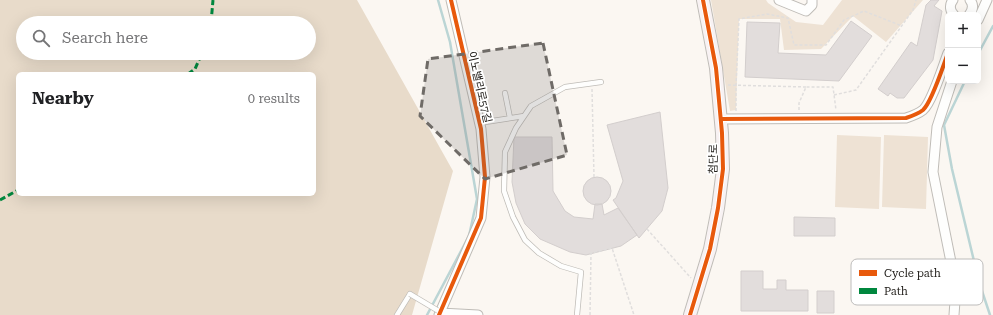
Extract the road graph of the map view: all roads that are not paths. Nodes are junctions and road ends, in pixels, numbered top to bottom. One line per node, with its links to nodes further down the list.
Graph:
1 (451, 0): 18 (street, 이노밸리로57길)
2 (703, 0): 17 (street, 첨단로)
3 (779, 0): 4 (street)
4 (812, 0)
5 (953, 0): 8 (street)
6 (970, 0): 9 (street)
7 (987, 0): 10 (street)
8 (952, 12)
9 (970, 12)
10 (981, 13)
11 (945, 58): 17 (street)
12 (601, 82): 15 (lane)
13 (951, 84): 19 (street)
14 (505, 93): 16 (lane)
15 (524, 116): 16 (lane); 24 (lane)
16 (510, 118): 18 (lane)
17 (721, 119): 25 (street, 첨단로)
18 (480, 123): 21 (street, 이노밸리로57길)
19 (950, 259)
20 (955, 305): 26 (street)
21 (441, 314): 22 (lane, bridge); 23 (street)
22 (398, 315)
23 (478, 315)
24 (577, 315)
25 (690, 315)
26 (954, 315)

